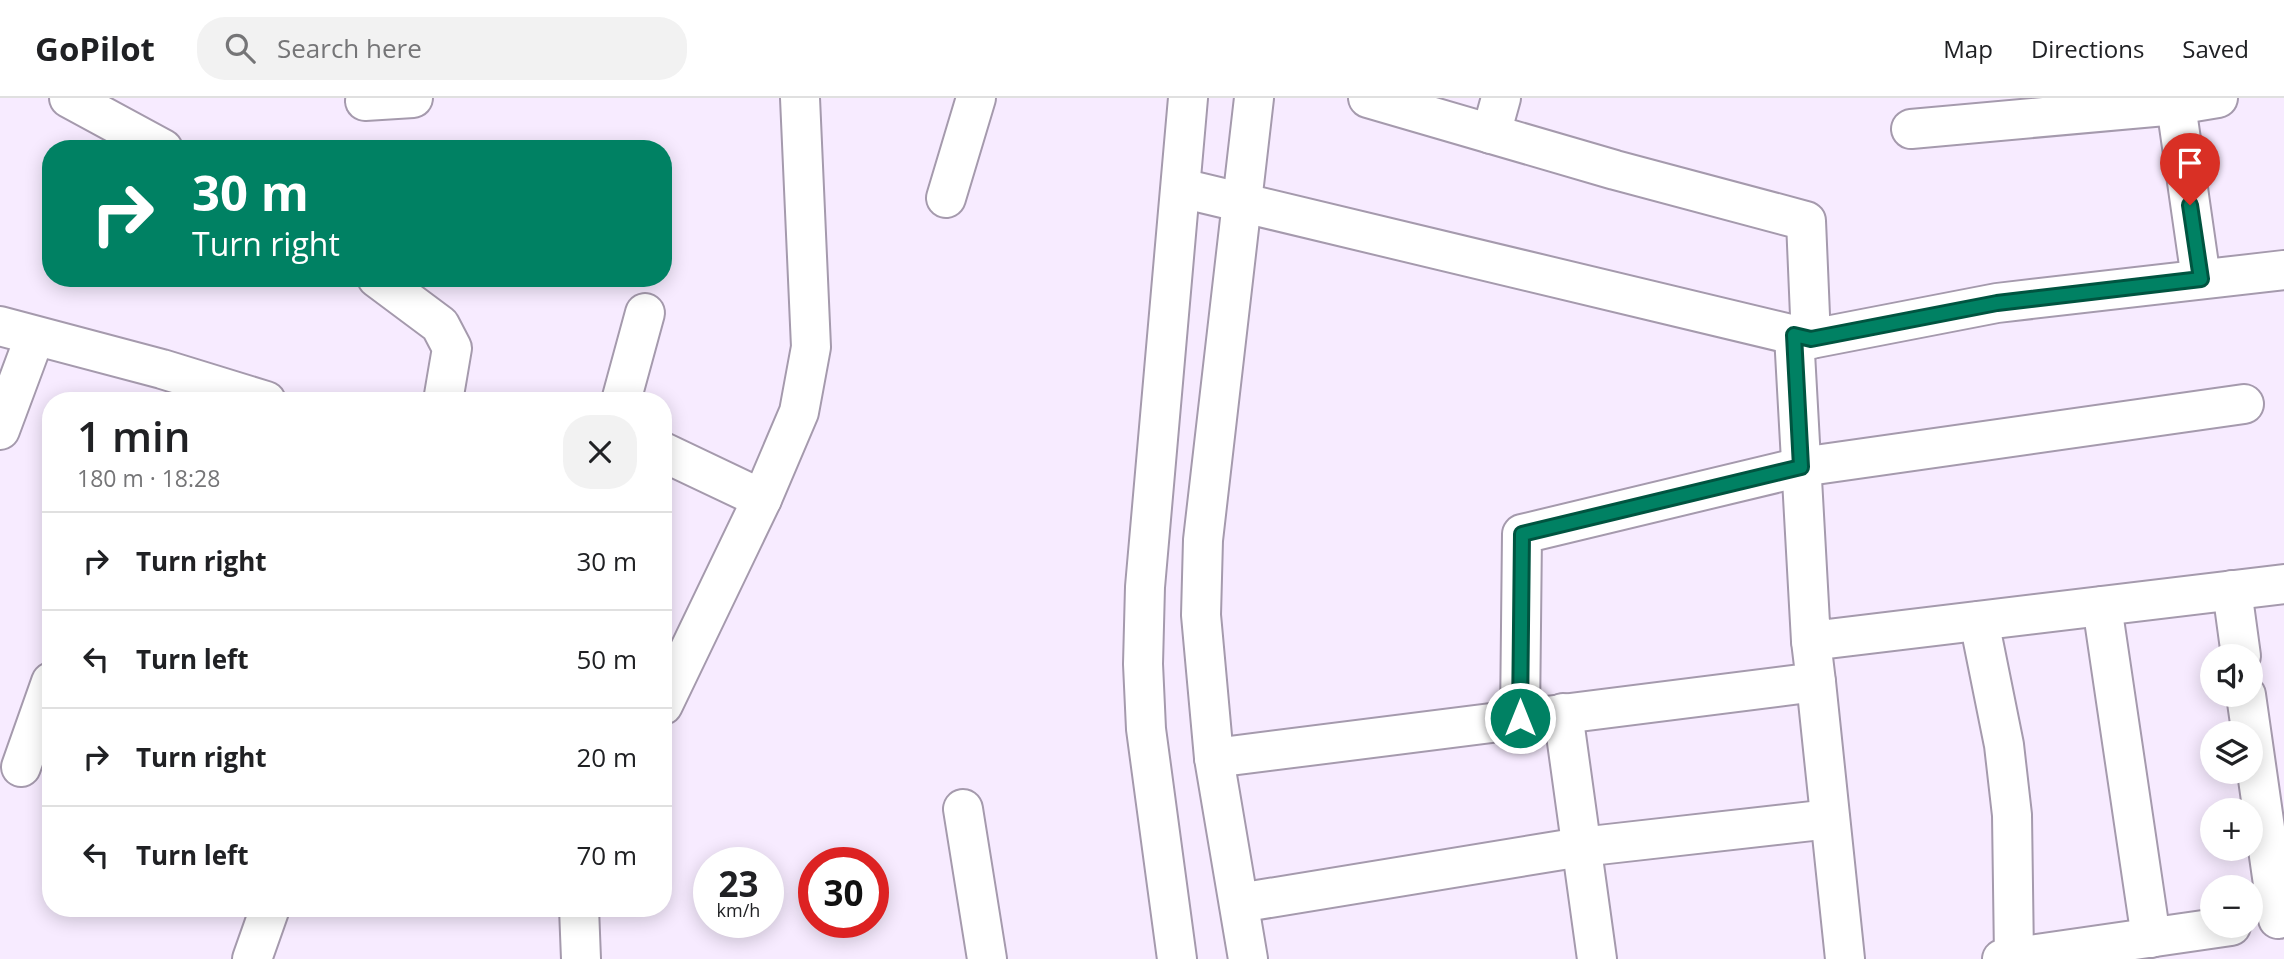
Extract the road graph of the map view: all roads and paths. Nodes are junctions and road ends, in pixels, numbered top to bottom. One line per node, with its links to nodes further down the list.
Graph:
1 (68, 98): 13 (street)
2 (413, 98): 9 (street)
3 (800, 98): 31 (street)
4 (976, 98): 15 (street)
5 (1188, 98): 14 (street)
6 (1254, 98): 16 (street)
7 (1368, 98): 11 (street)
8 (2218, 98): 10 (street)
9 (365, 101)
10 (2176, 105): 12 (street); 18 (street)
11 (1496, 116): 22 (street)
12 (1911, 129)
13 (146, 140)
14 (1181, 188): 16 (street); 59 (street)
15 (946, 198)
16 (1243, 202): 22 (street); 44 (street)
17 (2284, 270): 18 (street)
18 (2201, 279): 22 (street)
19 (389, 287): 25 (street)
20 (645, 313): 26 (street)
21 (18, 331): 23 (street); 28 (street)
22 (1803, 337): 30 (street)
23 (156, 385): 24 (street)
24 (204, 392)
25 (445, 392)
26 (623, 392)
27 (2244, 404): 30 (street)
28 (0, 430)
29 (672, 456): 31 (street)
30 (1801, 467): 36 (street); 43 (street)
31 (762, 499): 39 (street)
32 (2284, 584): 33 (street)
33 (2232, 590): 34 (street); 37 (street)
34 (2102, 606): 35 (street); 54 (street)
35 (1979, 621): 36 (street); 55 (street)
36 (1811, 641): 38 (street)
37 (2239, 644)
38 (1816, 682): 42 (street); 47 (street)
39 (672, 686)
40 (2247, 707): 52 (street)
41 (42, 711): 45 (street)
42 (1563, 713): 43 (street); 48 (street)
43 (1520, 718): 44 (street)
44 (1213, 758): 49 (street)
45 (24, 768)
46 (962, 809): 58 (street)
47 (1830, 819): 48 (street); 62 (street)
48 (1581, 847): 49 (street); 61 (street)
49 (1238, 903): 60 (street)
50 (267, 917): 56 (street)
51 (579, 917): 57 (street)
52 (2271, 920)
53 (2200, 931): 54 (street)
54 (2151, 938): 55 (street)
55 (2008, 958)
56 (252, 959)
57 (581, 959)
58 (987, 959)
59 (1177, 959)
60 (1248, 959)
61 (1597, 959)
62 (1845, 959)

